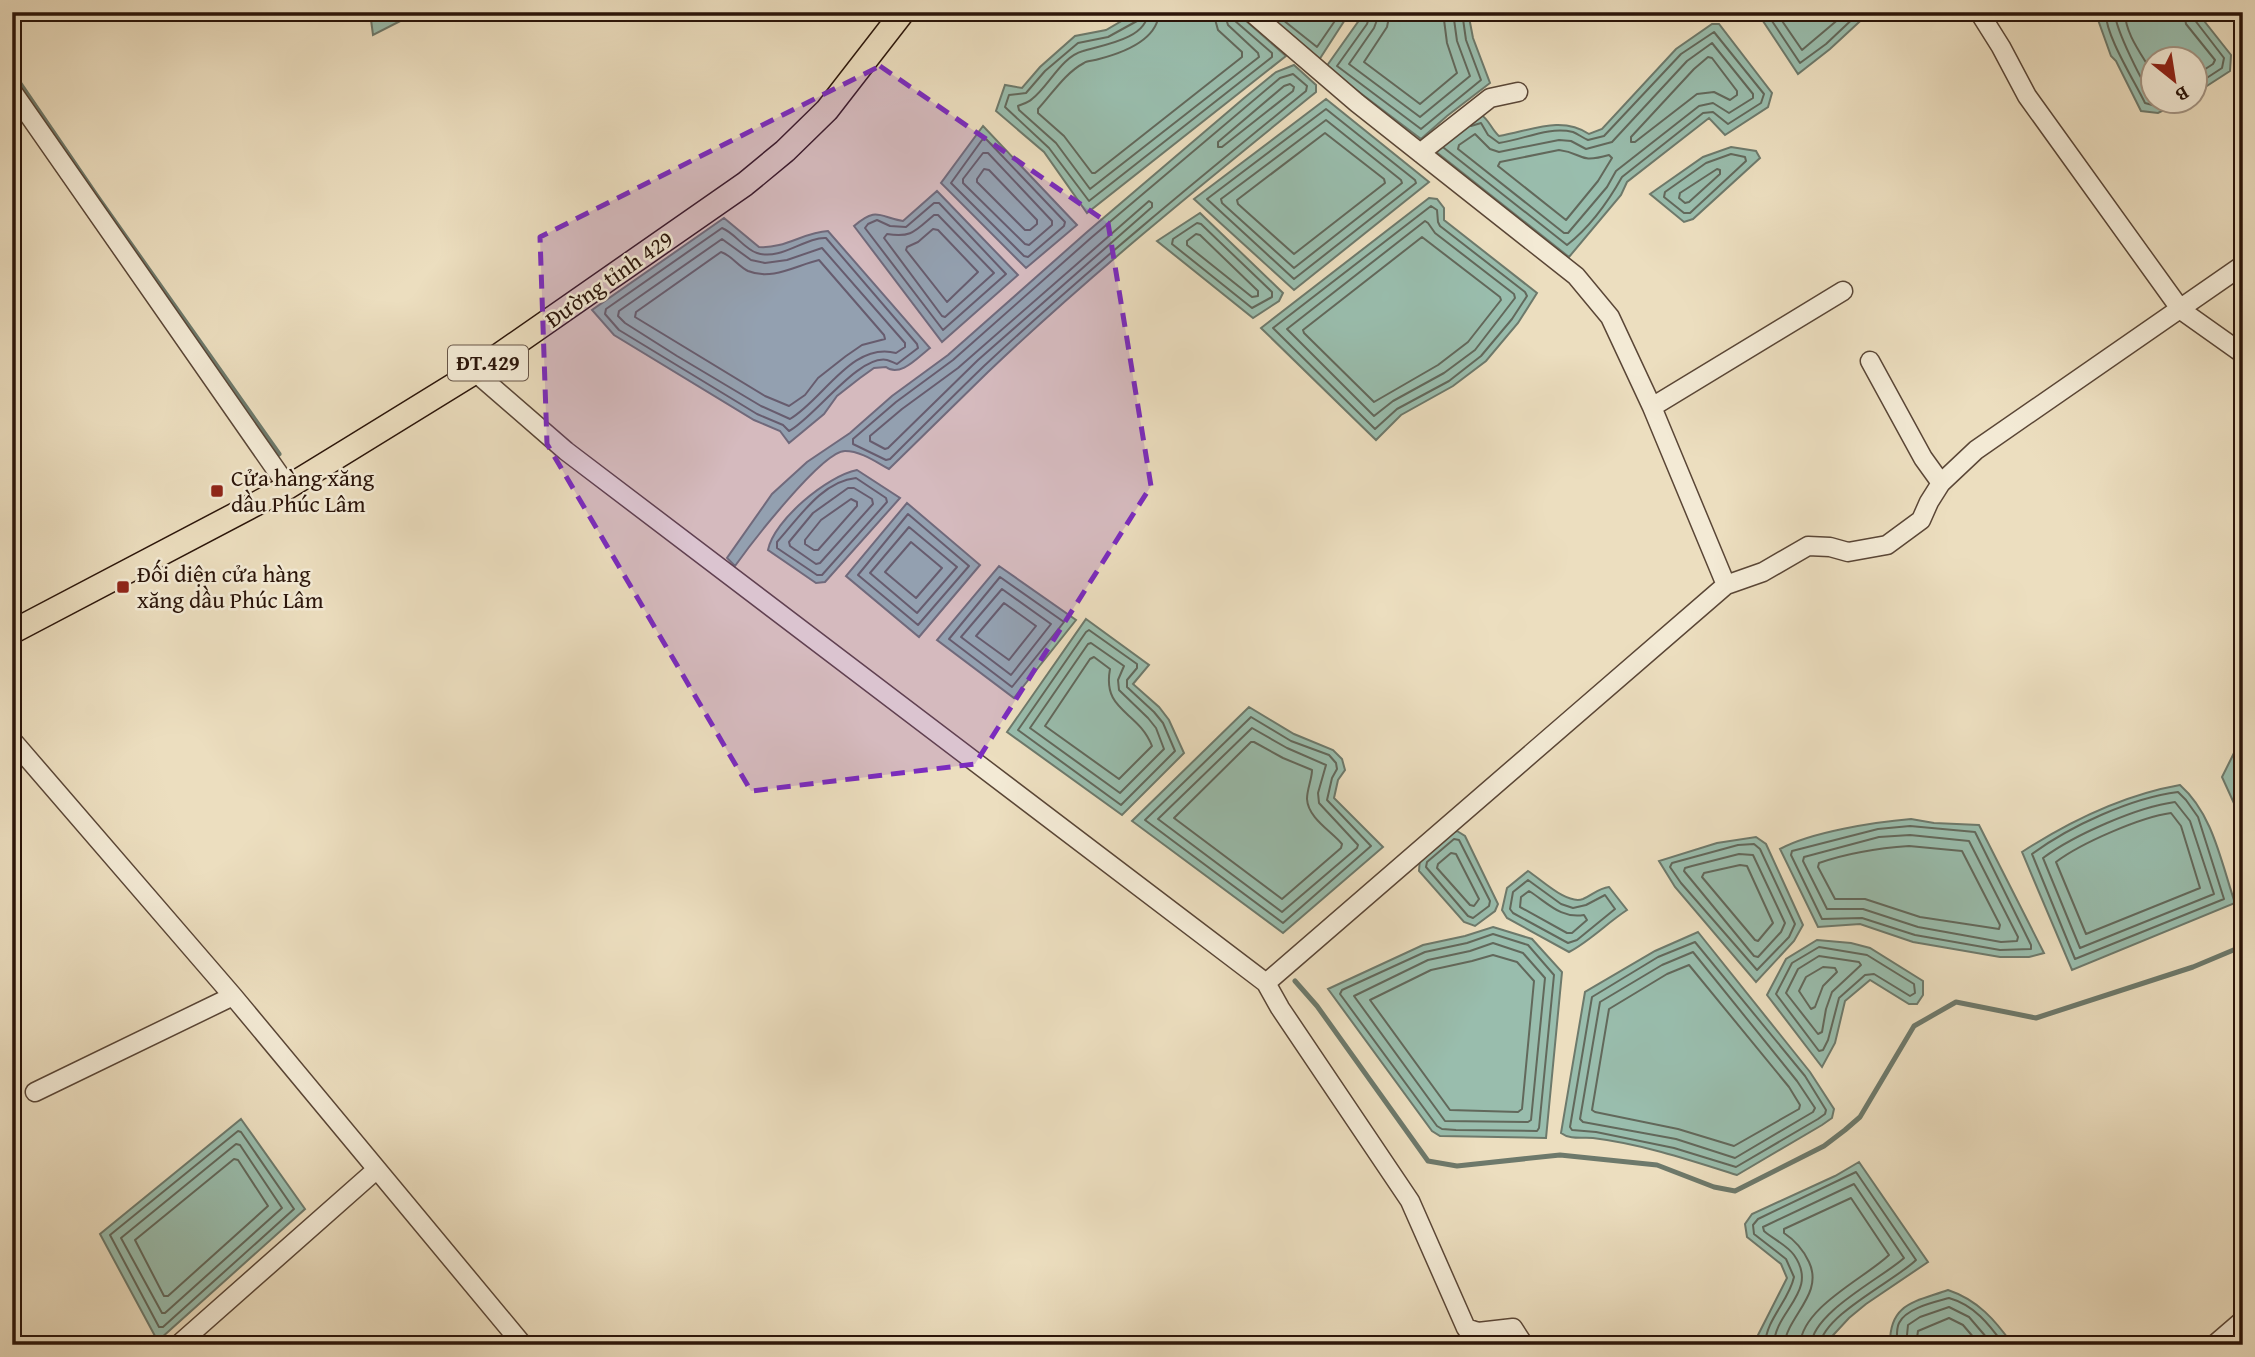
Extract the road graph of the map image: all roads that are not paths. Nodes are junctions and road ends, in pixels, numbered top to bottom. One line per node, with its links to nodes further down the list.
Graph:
1 (903, 12): 12 (main road, Đường tỉnh 429 / ĐT.429)
2 (1251, 12): 6 (street)
3 (1979, 12): 9 (street)
4 (12, 91): 15 (street)
5 (1518, 92): 6 (street)
6 (1420, 153): 13 (street)
7 (2243, 265): 9 (street)
8 (1843, 291): 13 (street)
9 (2181, 310): 10 (street); 14 (street)
10 (2243, 354)
11 (1870, 361): 14 (street)
12 (475, 372): 15 (main road, Đường tỉnh 429 / ĐT.429); 19 (street)
13 (1652, 407): 16 (street)
14 (1941, 483): 16 (street)
15 (288, 487): 17 (main road, Đường tỉnh 429 / ĐT.429)
16 (1726, 584): 19 (street)
17 (12, 632)
18 (12, 740): 20 (street)
19 (1266, 983): 26 (street)
20 (233, 996): 21 (street); 22 (street)
21 (35, 1092)
22 (376, 1170): 24 (street); 25 (street)
23 (2243, 1320): 27 (street)
24 (178, 1345)
25 (523, 1345)
26 (1524, 1345)
27 (2214, 1345)

